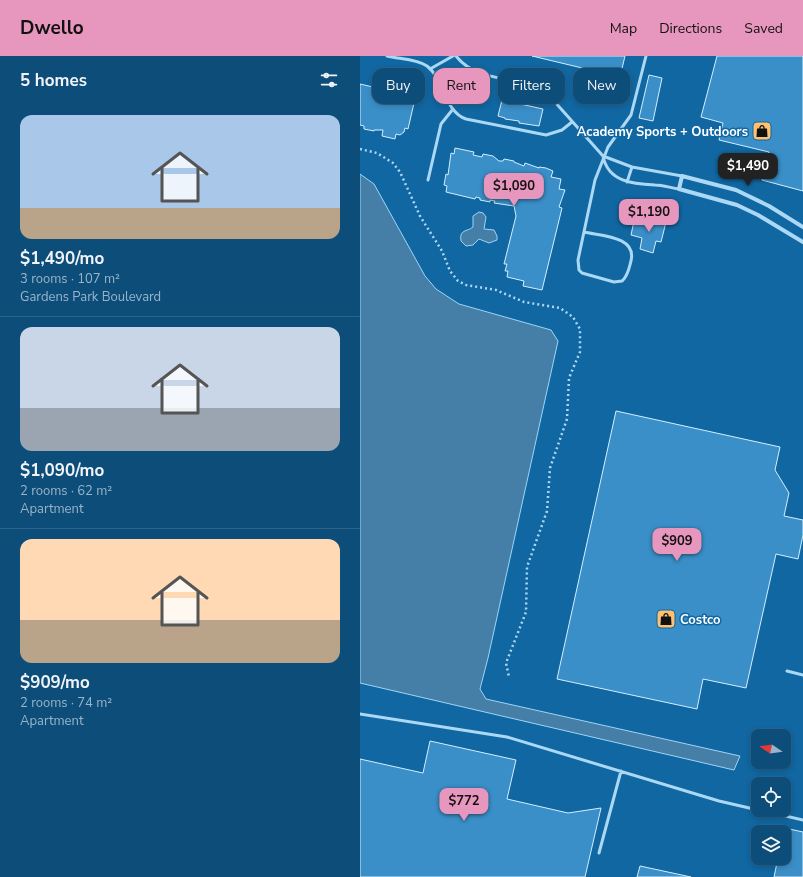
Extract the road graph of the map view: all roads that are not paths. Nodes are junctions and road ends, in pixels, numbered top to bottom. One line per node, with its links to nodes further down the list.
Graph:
1 (388, 56): 4 (lane)
2 (455, 56): 4 (lane); 6 (lane)
3 (646, 56): 7 (lane)
4 (430, 69): 5 (lane)
5 (453, 109): 6 (lane); 10 (lane)
6 (572, 122): 7 (lane)
7 (603, 156): 8 (lane); 11 (lane); 14 (lane)
8 (632, 167): 9 (lane); 11 (lane)
9 (682, 176): 12 (street); 13 (street)
10 (428, 180)
11 (627, 182): 12 (lane)
12 (679, 189): 15 (street)
13 (803, 227)
14 (584, 232): 14 (lane)
15 (803, 242)
16 (787, 671): 17 (lane)
17 (803, 675)
18 (360, 714): 19 (lane)
19 (621, 771): 20 (lane); 23 (lane)
20 (751, 808)
21 (790, 817): 22 (lane)
22 (803, 820)
23 (599, 853)

